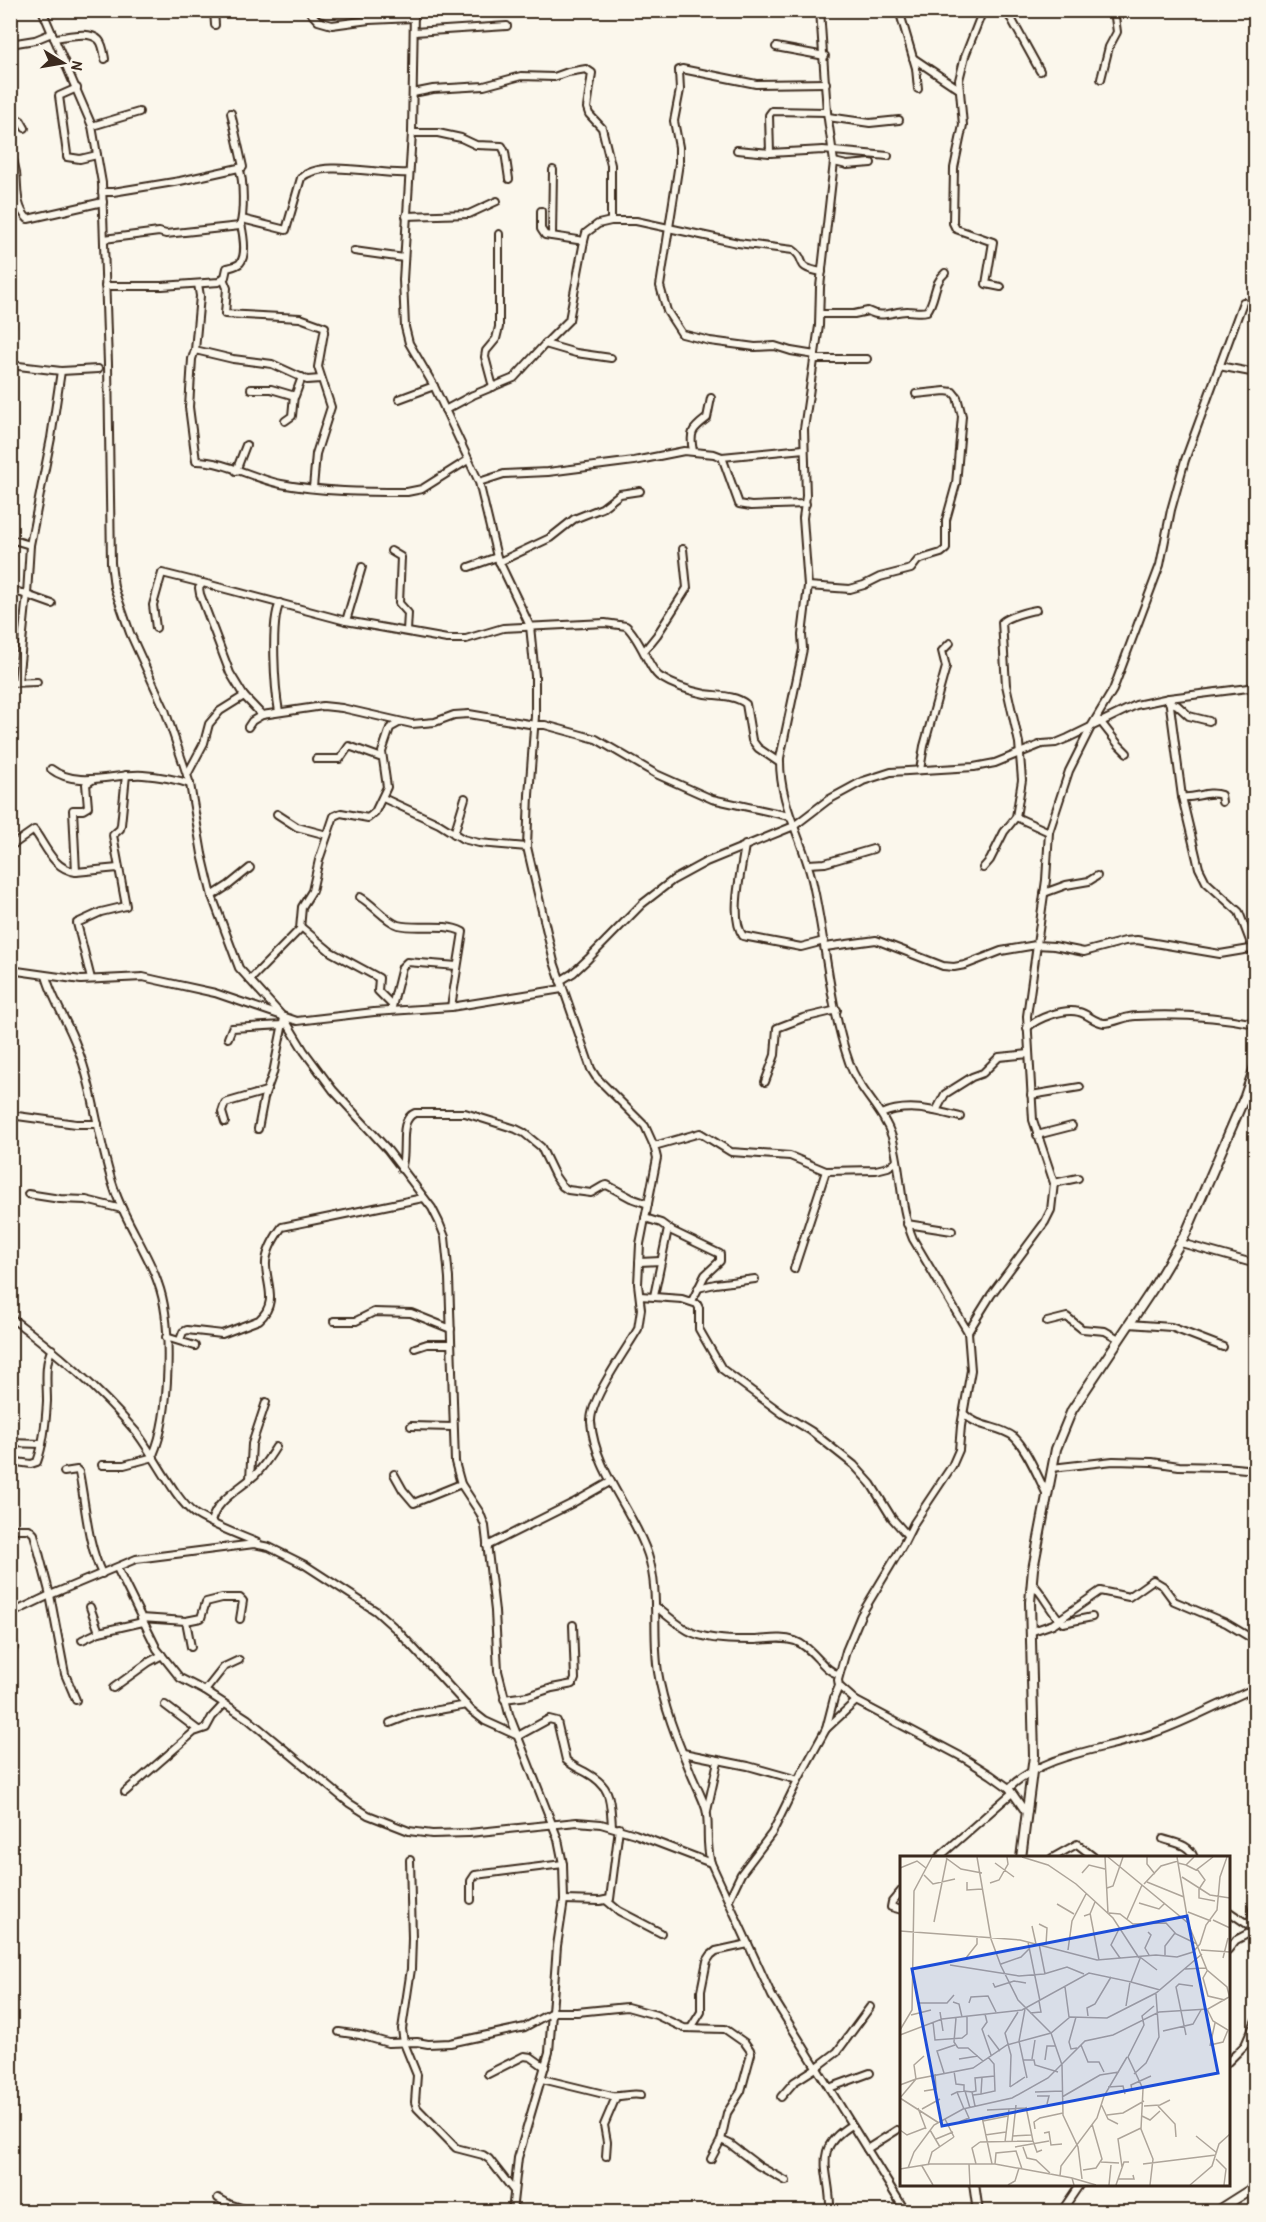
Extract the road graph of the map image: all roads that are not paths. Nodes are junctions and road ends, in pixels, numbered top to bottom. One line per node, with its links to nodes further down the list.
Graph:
1 (42, 10): 14 (street)
2 (214, 10): 11 (street)
3 (308, 10): 10 (street)
4 (414, 10): 10 (street)
5 (820, 10): 17 (street)
6 (899, 10): 18 (street)
7 (983, 10): 25 (street)
8 (1004, 10): 20 (street)
9 (1114, 10): 21 (street)
10 (414, 18): 13 (street)
11 (215, 25)
12 (507, 26): 13 (street)
13 (414, 32): 26 (street)
14 (53, 36): 15 (street); 19 (street); 23 (street)
15 (10, 44)
16 (776, 47): 17 (street)
17 (825, 56): 22 (street)
18 (913, 58): 24 (street); 25 (street)
19 (105, 59)
20 (1040, 71)
21 (1101, 79)
22 (826, 83): 30 (street); 54 (street)
23 (76, 88): 32 (street); 39 (street)
24 (918, 89)
25 (959, 89): 66 (street)
26 (413, 93): 34 (street); 53 (street)
27 (139, 112): 32 (street)
28 (231, 113): 43 (street)
29 (10, 115): 33 (street)
30 (827, 115): 31 (street); 37 (street); 38 (street)
31 (898, 120)
32 (92, 126): 39 (street)
33 (25, 128)
34 (412, 133): 45 (street); 46 (street)
35 (10, 147): 49 (street)
36 (737, 150): 38 (street)
37 (833, 151): 38 (street); 40 (street); 41 (street)
38 (770, 153)
39 (97, 155): 47 (street)
40 (888, 156)
41 (834, 162): 42 (street); 61 (street)
42 (871, 163)
43 (239, 168): 47 (street); 52 (street)
44 (553, 170): 56 (street)
45 (409, 173): 51 (street); 52 (street)
46 (509, 179)
47 (102, 192): 49 (street)
48 (498, 201): 51 (street)
49 (103, 202): 57 (street)
50 (541, 211): 56 (street)
51 (406, 216): 60 (street)
52 (242, 221): 57 (street); 63 (street)
53 (611, 221): 54 (street); 58 (street)
54 (669, 228): 61 (street); 71 (street)
55 (498, 234): 82 (street)
56 (552, 236): 58 (street)
57 (104, 240): 65 (street)
58 (584, 241): 69 (street)
59 (354, 251): 60 (street)
60 (404, 258): 81 (street)
61 (822, 273): 68 (street)
62 (945, 273): 68 (street)
63 (223, 278): 64 (street); 80 (street)
64 (198, 284): 65 (street); 70 (street)
65 (105, 286): 142 (street)
66 (1001, 287)
67 (1243, 303): 75 (street)
68 (820, 314): 71 (street)
69 (544, 344): 72 (street); 82 (street)
70 (195, 350): 79 (street); 95 (street)
71 (815, 357): 73 (street); 91 (street)
72 (610, 358)
73 (867, 359)
74 (10, 365): 77 (street)
75 (1219, 366): 78 (street); 132 (street)
76 (98, 369): 77 (street)
77 (61, 371): 101 (street)
78 (1256, 373)
79 (303, 377): 80 (street); 85 (street)
80 (321, 379): 97 (street)
81 (434, 386): 87 (street); 88 (street)
82 (493, 387): 88 (street)
83 (251, 388): 85 (street)
84 (916, 394): 108 (street)
85 (294, 395): 89 (street)
86 (711, 398): 92 (street)
87 (399, 399)
88 (445, 410): 94 (street)
89 (285, 421)
90 (246, 445): 95 (street)
91 (804, 449): 93 (street); 99 (street)
92 (693, 451): 93 (street); 96 (street)
93 (722, 458): 99 (street)
94 (468, 460): 96 (street); 97 (street)
95 (236, 471): 97 (street)
96 (479, 483): 104 (street)
97 (313, 488)
98 (640, 491): 104 (street)
99 (806, 504): 108 (street)
100 (10, 539): 101 (street)
101 (30, 545): 110 (street)
102 (683, 549): 119 (street)
103 (391, 551): 117 (street)
104 (498, 559): 106 (street); 115 (street)
105 (362, 567): 114 (street)
106 (469, 567)
107 (203, 583): 111 (street); 116 (street); 124 (street)
108 (808, 586): 138 (street)
109 (10, 589): 110 (street)
110 (27, 594): 112 (street); 120 (street)
111 (280, 603): 114 (street); 126 (street)
112 (52, 604)
113 (1036, 610): 134 (street)
114 (346, 621): 117 (street)
115 (530, 626): 117 (street); 119 (street); 131 (street)
116 (156, 628)
117 (407, 631)
118 (950, 643): 140 (street)
119 (645, 650): 138 (street)
120 (18, 682): 121 (street); 122 (street)
121 (37, 682)
122 (10, 683)
123 (1256, 687): 125 (street)
124 (244, 696): 127 (street); 142 (street)
125 (1169, 700): 128 (street); 129 (street); 145 (street)
126 (279, 712): 127 (street); 130 (street)
127 (262, 715): 133 (street)
128 (1100, 721): 132 (street); 135 (street)
129 (1209, 721)
130 (399, 722): 131 (street); 136 (street)
131 (535, 725): 150 (street); 158 (street)
132 (1092, 725): 134 (street); 153 (street)
133 (248, 727)
134 (1019, 753): 140 (street); 151 (street)
135 (1127, 753)
136 (382, 758): 137 (street); 146 (street)
137 (316, 759)
138 (780, 763): 150 (street)
139 (51, 769): 143 (street)
140 (920, 770): 152 (street)
141 (126, 775): 143 (street); 144 (street); 161 (street)
142 (187, 775): 144 (street)
143 (94, 778): 164 (street)
144 (190, 784): 167 (street)
145 (1182, 797): 148 (street); 172 (street)
146 (383, 798): 154 (street); 155 (street)
147 (465, 798): 154 (street)
148 (1222, 802)
149 (277, 814): 155 (street)
150 (789, 816): 152 (street)
151 (1016, 817): 153 (street); 163 (street)
152 (794, 826): 157 (street); 160 (street)
153 (1049, 832): 166 (street)
154 (454, 834): 158 (street)
155 (327, 835): 169 (street)
156 (14, 844): 164 (street)
157 (745, 845): 170 (street); 178 (street)
158 (527, 847): 178 (street)
159 (873, 849): 160 (street)
160 (808, 864): 170 (street)
161 (118, 868): 164 (street); 176 (street)
162 (250, 868): 167 (street)
163 (983, 868)
164 (76, 872)
165 (1097, 876): 166 (street)
166 (1044, 893): 171 (street)
167 (212, 896): 177 (street)
168 (360, 897): 173 (street)
169 (301, 927): 177 (street); 181 (street)
170 (824, 944): 171 (street); 182 (street)
171 (1036, 945): 172 (street); 185 (street)
172 (1254, 949)
173 (457, 966): 180 (street); 181 (street)
174 (10, 970): 175 (street)
175 (46, 976): 176 (street); 199 (street)
176 (91, 979): 183 (street)
177 (250, 980): 183 (street)
178 (560, 981): 179 (street)
179 (562, 989): 180 (street); 203 (street)
180 (451, 1007): 181 (street)
181 (392, 1008): 183 (street)
182 (837, 1010): 189 (street); 196 (street)
183 (283, 1021): 186 (street); 192 (street); 205 (street)
184 (1256, 1024): 185 (street)
185 (1027, 1028): 187 (street)
186 (228, 1038)
187 (1029, 1054): 193 (street); 194 (street)
188 (1256, 1064): 190 (main road)
189 (765, 1082)
190 (1253, 1082): 217 (main road)
191 (1080, 1087): 193 (street)
192 (266, 1091): 198 (street); 201 (street)
193 (1031, 1095): 202 (street)
194 (936, 1111): 196 (street); 197 (street)
195 (10, 1114): 199 (street)
196 (881, 1114): 204 (street)
197 (960, 1117)
198 (225, 1122)
199 (98, 1124): 212 (street)
200 (1072, 1126): 202 (street)
201 (258, 1129)
202 (1037, 1134): 208 (street)
203 (654, 1146): 206 (street); 211 (street)
204 (896, 1162): 206 (street); 214 (street)
205 (401, 1169): 210 (street); 211 (street)
206 (826, 1172): 221 (street)
207 (1078, 1178): 208 (street)
208 (1054, 1183): 232 (street)
209 (28, 1194): 212 (street)
210 (423, 1198): 231 (street); 235 (street)
211 (648, 1204): 213 (street)
212 (122, 1209): 233 (street)
213 (645, 1218): 215 (street); 219 (street)
214 (907, 1224): 216 (street); 232 (street)
215 (668, 1228): 218 (street); 223 (street)
216 (952, 1231)
217 (1181, 1243): 220 (street); 230 (main road)
218 (661, 1261): 219 (street); 225 (street)
219 (639, 1262): 224 (street)
220 (1256, 1264)
221 (794, 1269)
222 (754, 1279): 223 (street)
223 (698, 1288): 226 (street)
224 (640, 1296): 225 (street); 256 (street)
225 (654, 1296): 226 (street)
226 (692, 1300): 261 (street)
227 (10, 1317): 240 (street)
228 (334, 1321): 231 (street)
229 (1047, 1322): 234 (street)
230 (1129, 1324): 234 (main road); 238 (street)
231 (451, 1329): 236 (street)
232 (968, 1332): 242 (street)
233 (166, 1337): 235 (street); 248 (street)
234 (1119, 1339): 251 (main road)
235 (180, 1340): 237 (street)
236 (451, 1344): 239 (street); 244 (street)
237 (195, 1347)
238 (1223, 1347)
239 (415, 1348)
240 (52, 1349): 246 (street); 248 (street)
241 (266, 1402): 255 (street)
242 (963, 1413): 258 (street); 261 (street)
243 (411, 1426): 244 (street)
244 (453, 1426): 257 (street)
245 (10, 1443): 246 (street)
246 (42, 1444): 249 (street)
247 (276, 1447): 255 (street)
248 (154, 1456): 250 (street); 259 (street)
249 (10, 1461)
250 (102, 1465)
251 (1052, 1468): 252 (street); 258 (main road)
252 (1256, 1470)
253 (64, 1472): 265 (street)
254 (394, 1474): 257 (street)
255 (250, 1479): 259 (street)
256 (610, 1482): 263 (street); 268 (street)
257 (461, 1484): 263 (street)
258 (1047, 1495): 266 (main road)
259 (210, 1522): 262 (street)
260 (10, 1529): 267 (street)
261 (908, 1535): 285 (street)
262 (262, 1545): 264 (street); 297 (street)
263 (487, 1546): 291 (street)
264 (117, 1568): 265 (street); 273 (street)
265 (102, 1574): 267 (street)
266 (1032, 1582): 274 (street); 278 (main road)
267 (50, 1595): 270 (street); 292 (street)
268 (655, 1606): 285 (street); 302 (street)
269 (90, 1607): 277 (street)
270 (10, 1615): 283 (street)
271 (1092, 1617): 274 (street)
272 (240, 1619): 275 (street)
273 (142, 1620): 275 (street); 277 (street); 282 (street)
274 (1059, 1620): 278 (street); 280 (street)
275 (186, 1621): 281 (street)
276 (573, 1625): 291 (street)
277 (99, 1632): 279 (street)
278 (1030, 1632): 304 (main road)
279 (82, 1640)
280 (1256, 1641)
281 (191, 1647)
282 (162, 1655): 288 (street); 290 (street)
283 (10, 1656)
284 (239, 1660): 290 (street)
285 (838, 1674): 287 (street)
286 (10, 1678): 294 (street)
287 (839, 1686): 293 (street); 299 (street)
288 (113, 1688)
289 (1256, 1688): 304 (street)
290 (205, 1691): 295 (street)
291 (504, 1699): 301 (street)
292 (76, 1701)
293 (856, 1701): 299 (street); 306 (street)
294 (12, 1702)
295 (224, 1704): 300 (street); 310 (street)
296 (165, 1705): 300 (street)
297 (466, 1705): 298 (street); 301 (street)
298 (390, 1723)
299 (826, 1729): 305 (street)
300 (198, 1730): 307 (street)
301 (518, 1736): 310 (street); 311 (street)
302 (683, 1753): 303 (street); 308 (street)
303 (718, 1761): 305 (street); 308 (street)
304 (1032, 1772): 306 (street); 309 (main road)
305 (798, 1780): 323 (street)
306 (1011, 1790): 309 (street); 313 (street)
307 (125, 1792)
308 (707, 1814): 319 (street)
309 (1027, 1814): 314 (main road)
310 (553, 1825): 311 (street); 320 (street)
311 (615, 1827): 319 (street); 326 (street)
312 (1163, 1839): 317 (street)
313 (939, 1856)
314 (1021, 1856)
315 (1054, 1856): 316 (street)
316 (1094, 1856)
317 (1193, 1856)
318 (410, 1860): 339 (street)
319 (711, 1863): 323 (street)
320 (563, 1864): 324 (street); 325 (street)
321 (900, 1892): 327 (street)
322 (1256, 1894): 329 (street)
323 (729, 1899): 331 (street)
324 (471, 1900)
325 (564, 1900): 326 (street); 335 (street)
326 (607, 1901): 330 (street)
327 (900, 1909)
328 (1230, 1913): 329 (street)
329 (1250, 1929): 332 (street); 333 (street)
330 (661, 1933)
331 (748, 1944): 337 (street); 342 (street)
332 (1256, 1946)
333 (1230, 1948)
334 (870, 2007): 342 (street)
335 (552, 2012): 337 (street); 339 (street); 341 (street)
336 (1256, 2020): 340 (street)
337 (691, 2028): 352 (street)
338 (339, 2032): 339 (street)
339 (404, 2043): 360 (street)
340 (1230, 2060)
341 (545, 2067): 344 (street); 345 (street)
342 (816, 2068): 346 (street); 349 (street)
343 (870, 2073): 346 (street)
344 (488, 2074)
345 (542, 2079): 348 (street); 360 (street)
346 (829, 2088): 350 (street)
347 (641, 2095): 348 (street)
348 (616, 2097): 354 (street)
349 (781, 2097)
350 (851, 2125): 353 (street); 365 (street)
351 (897, 2130): 353 (street)
352 (721, 2140): 355 (street); 356 (street)
353 (867, 2149): 366 (street)
354 (606, 2156)
355 (711, 2159)
356 (786, 2181)
357 (974, 2186): 367 (main road)
358 (1079, 2186): 368 (street)
359 (1256, 2186): 369 (main road)
360 (514, 2191): 364 (street)
361 (218, 2198): 362 (street)
362 (228, 2208): 363 (street)
363 (254, 2211)
364 (512, 2211)
365 (830, 2211)
366 (906, 2211)
367 (978, 2211)
368 (1061, 2211)
369 (1215, 2211)

